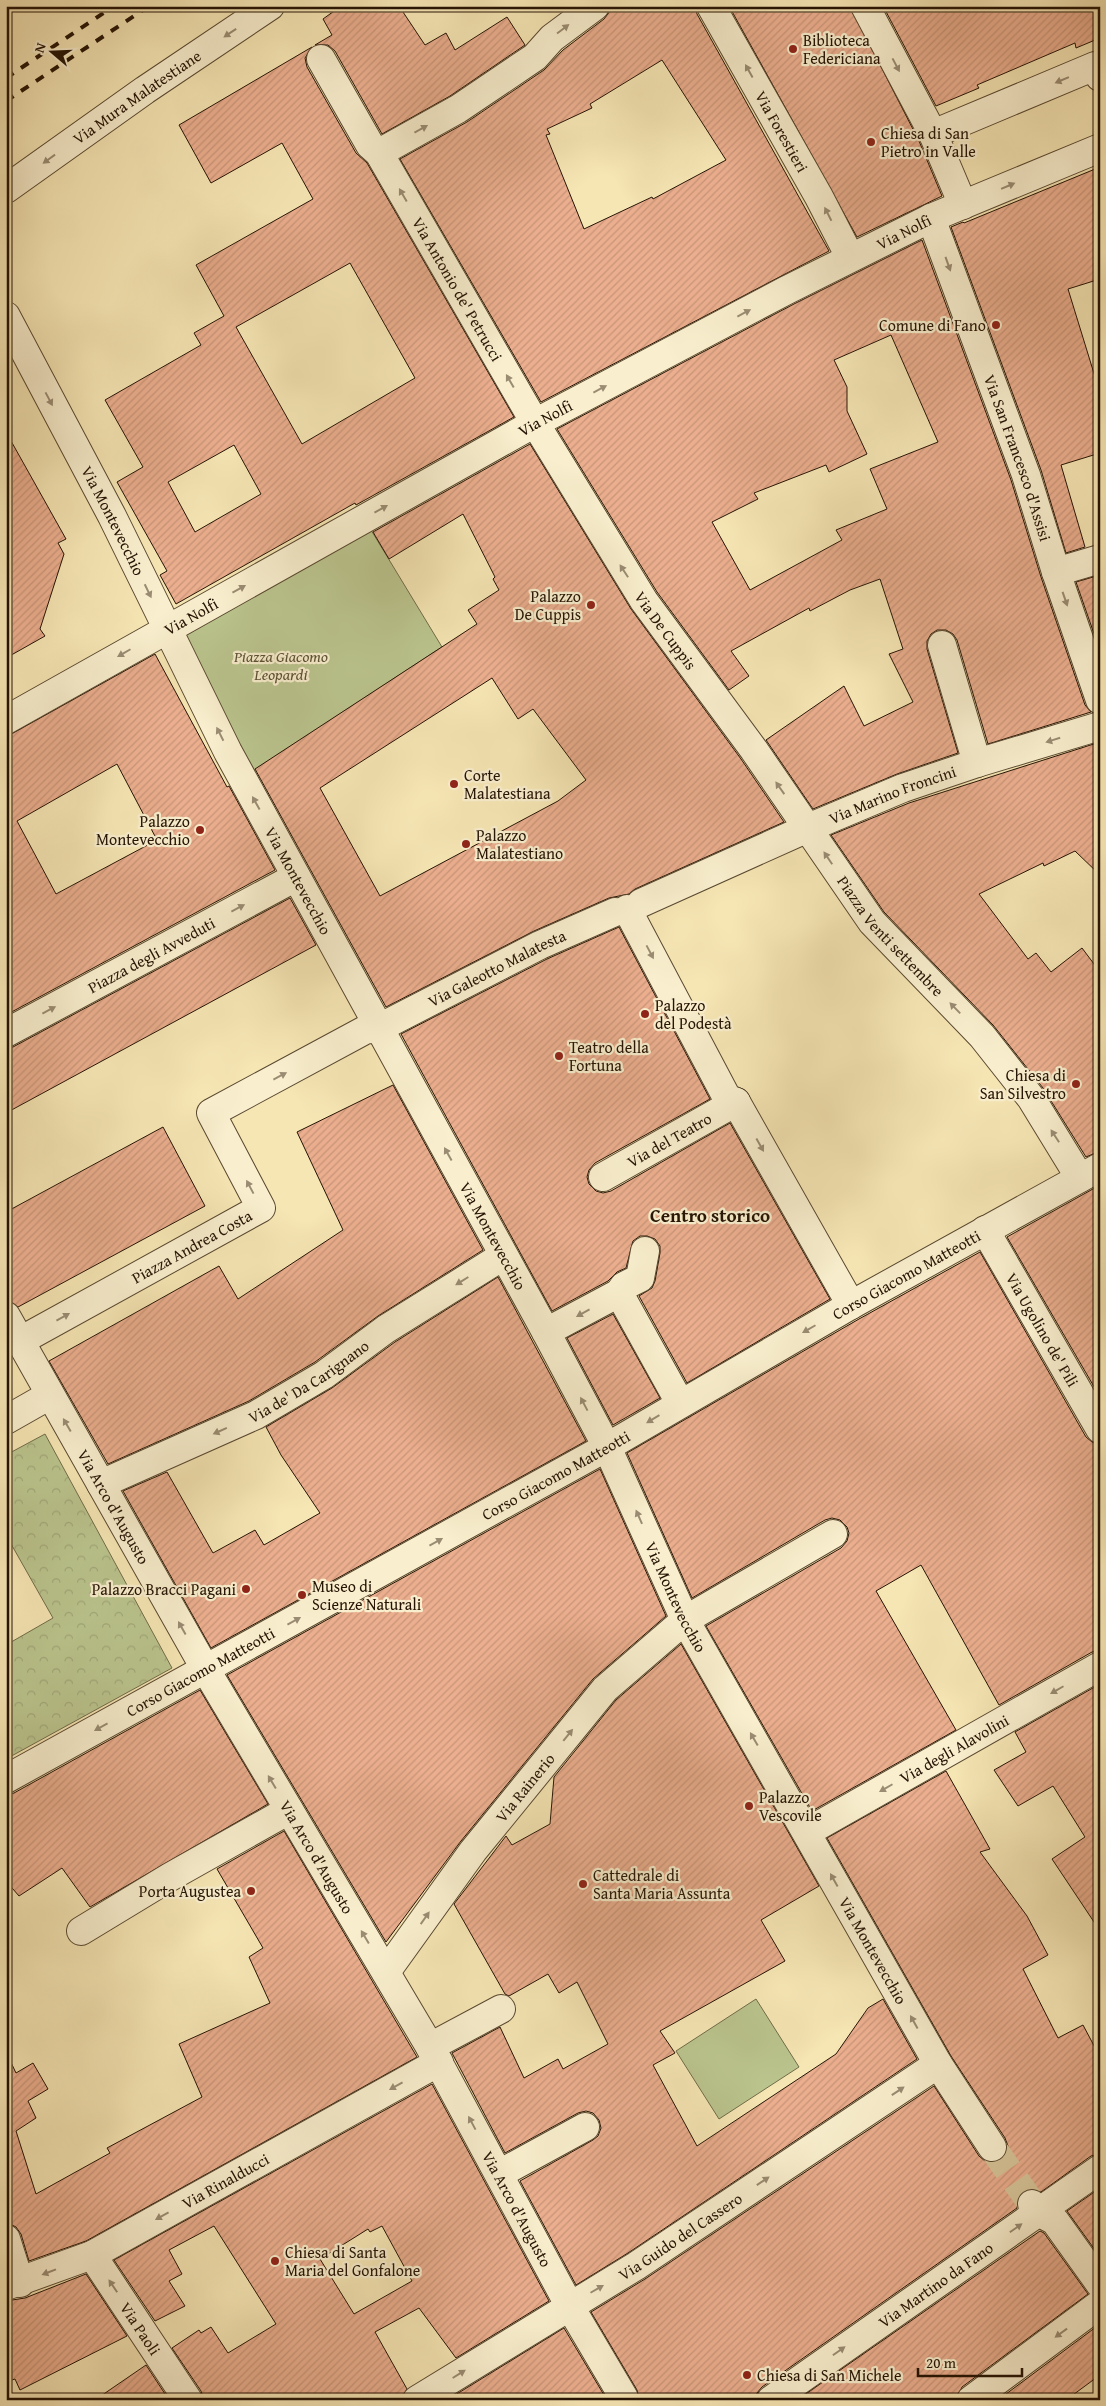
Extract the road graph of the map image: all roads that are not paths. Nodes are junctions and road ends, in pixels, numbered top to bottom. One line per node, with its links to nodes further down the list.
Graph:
1 (270, 6): 10 (street, Via Mura Malatestiane, one-way to 10)
2 (595, 6): 9 (street, one-way to 2)
3 (712, 6): 13 (street, Via Forestieri, one-way to 3)
4 (865, 6): 7 (street, one-way to 7)
5 (321, 59): 9 (street, Via Antonio de' Petrucci)
6 (1100, 77): 7 (street, one-way to 7)
7 (933, 134): 11 (street)
8 (1100, 148): 11 (street, Via Nolfi, one-way to 8)
9 (379, 153): 15 (street, Via Antonio de' Petrucci, one-way to 9)
10 (6, 189)
11 (962, 205): 12 (street, Via Nolfi)
12 (931, 218): 13 (street, Via Nolfi); 17 (street, Via San Francesco d'Assisi, one-way to 17)
13 (850, 257): 15 (street, Via Nolfi, one-way to 13)
14 (6, 316): 18 (street, Via Montevecchio, one-way to 18)
15 (535, 424): 18 (street, Via Nolfi, one-way to 15); 24 (street, Via De Cuppis, one-way to 15)
16 (1100, 560): 17 (street)
17 (1056, 572): 20 (street, Via San Francesco d'Assisi, one-way to 20)
18 (166, 629): 21 (street, Via Nolfi, one-way to 21); 25 (street, Via Montevecchio, one-way to 18)
19 (942, 646): 23 (street, Via Marino Froncini)
20 (1100, 700)
21 (6, 720)
22 (1100, 726): 23 (street, Via Marino Froncini, one-way to 23)
23 (976, 763): 24 (street, Via Marino Froncini)
24 (808, 828): 26 (street); 30 (street, Piazza Venti settembre, one-way to 24)
25 (296, 877): 27 (street, Via Montevecchio); 28 (street, Piazza degli Avveduti, one-way to 25)
26 (633, 906): 27 (street, Via Galeotto Malatesta); 29 (street, one-way to 29)
27 (379, 1028): 34 (street, Via Montevecchio, one-way to 27); 39 (street, Piazza Andrea Costa, one-way to 27)
28 (6, 1033)
29 (736, 1102): 31 (street, Via del Teatro); 36 (street, one-way to 36)
30 (1090, 1172): 32 (street, Corso Giacomo Matteotti)
31 (603, 1177)
32 (985, 1230): 36 (street, Corso Giacomo Matteotti); 43 (street, Via Ugolino de' Pili)
33 (645, 1252): 35 (street)
34 (504, 1256): 38 (street, Via Montevecchio); 45 (street, Via de' Da Carignano, one-way to 45)
35 (619, 1293): 38 (street, one-way to 38); 41 (street)
36 (851, 1305): 41 (street, Corso Giacomo Matteotti, one-way to 41)
37 (6, 1316): 39 (street, Via Arco d'Augusto)
38 (546, 1332): 44 (street, Via Montevecchio, one-way to 38)
39 (20, 1341): 40 (street, Via Arco d'Augusto)
40 (50, 1395): 42 (street); 45 (street, Via Arco d'Augusto, one-way to 40)
41 (680, 1403): 44 (street, Corso Giacomo Matteotti, one-way to 44)
42 (6, 1420)
43 (1100, 1429)
44 (607, 1447): 47 (street, Via Montevecchio, one-way to 44); 49 (street, Corso Giacomo Matteotti, one-way to 44)
45 (100, 1484): 49 (street, Via Arco d'Augusto, one-way to 45)
46 (833, 1534): 47 (street, Via Rainerio)
47 (685, 1620): 52 (street, Via Montevecchio, one-way to 47); 54 (street, Via Rainerio, one-way to 47)
48 (1100, 1666): 52 (street, Via degli Alavolini, one-way to 52)
49 (206, 1670): 50 (street, Corso Giacomo Matteotti, one-way to 50); 51 (street, Via Arco d'Augusto, one-way to 49)
50 (6, 1779)
51 (289, 1810): 53 (street); 54 (street, Via Arco d'Augusto, one-way to 51)
52 (807, 1832): 57 (street, Via Montevecchio, one-way to 52)
53 (81, 1931)
54 (386, 1972): 56 (street, Via Arco d'Augusto)
55 (501, 2009): 56 (street, Via Rinalducci)
56 (434, 2055): 61 (street, Via Arco d'Augusto, one-way to 56); 64 (street, Via Rinalducci, one-way to 64)
57 (938, 2064): 59 (street, Via Montevecchio); 68 (street, Via Guido del Cassero, one-way to 57)
58 (585, 2127): 61 (street)
59 (992, 2147)
60 (1100, 2169): 62 (street, Via Martino da Fano)
61 (499, 2174): 68 (street, Via Arco d'Augusto)
62 (1035, 2208): 66 (street); 72 (street, Via Martino da Fano, one-way to 62)
63 (6, 2239): 65 (street)
64 (92, 2255): 65 (street, Via Rinalducci, one-way to 65); 70 (street, Via Paoli, one-way to 64)
65 (13, 2284)
66 (1100, 2284)
67 (1100, 2304): 73 (street, one-way to 73)
68 (569, 2305): 69 (street, Via Arco d'Augusto); 71 (street, Via Guido del Cassero, one-way to 68)
69 (624, 2398)
70 (188, 2400)
71 (417, 2400)
72 (771, 2400)
73 (971, 2400)

